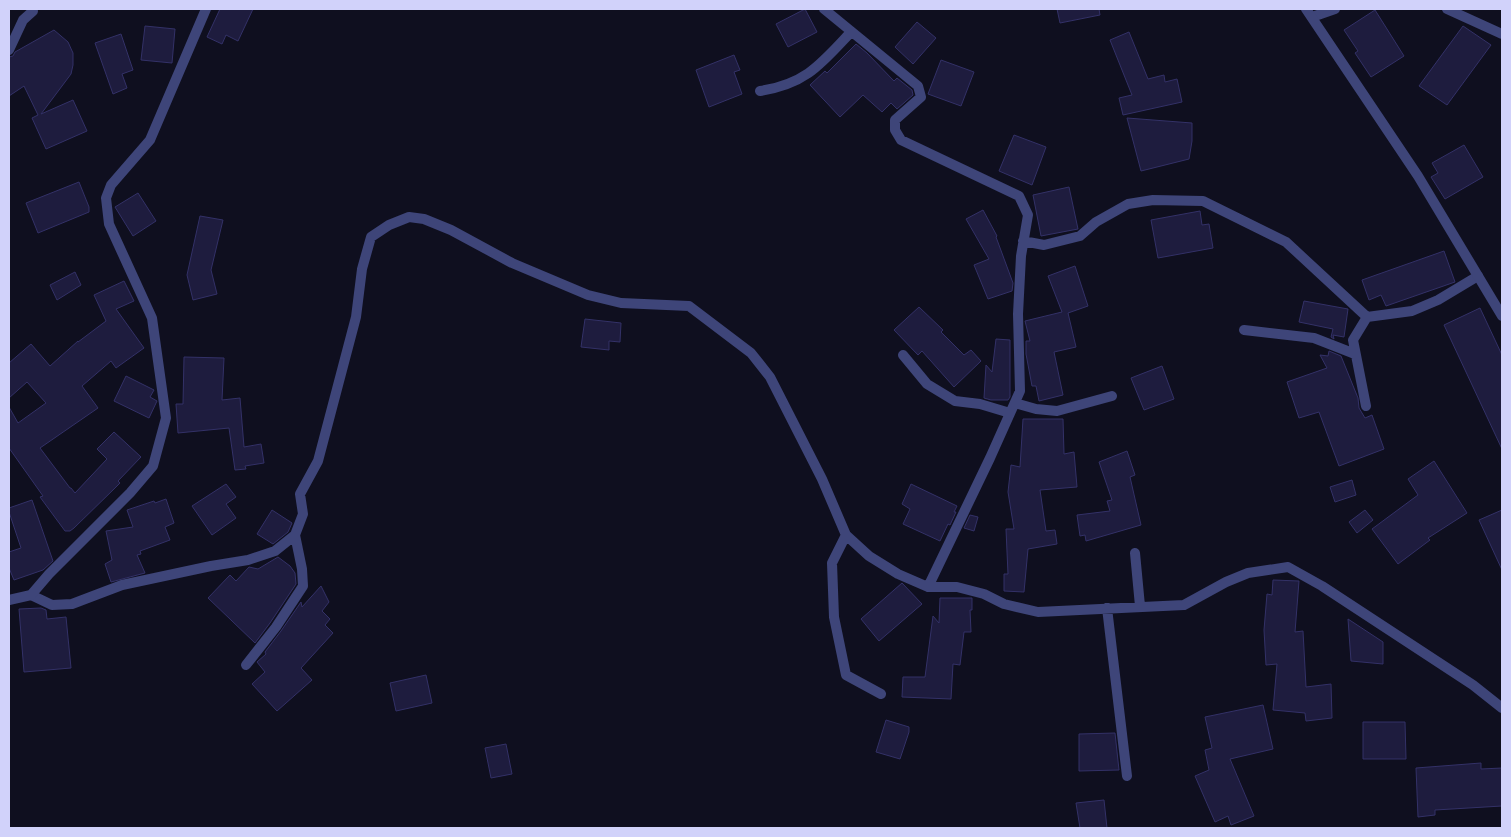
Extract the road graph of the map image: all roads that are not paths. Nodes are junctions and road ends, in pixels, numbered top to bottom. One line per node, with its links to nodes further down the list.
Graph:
1 (206, 9): 26 (street)
2 (824, 9): 7 (street)
3 (1335, 9): 6 (street)
4 (1447, 9): 8 (street)
5 (33, 11): 9 (street)
6 (1309, 13): 12 (street)
7 (851, 32): 10 (street); 11 (street)
8 (1502, 34)
9 (9, 50)
10 (760, 91)
11 (1023, 241): 14 (street); 19 (street)
12 (1478, 276): 13 (street); 14 (street)
13 (1502, 316)
14 (1367, 317): 16 (street)
15 (1244, 330): 16 (street)
16 (1355, 354): 20 (street)
17 (903, 355): 21 (street)
18 (1112, 396): 19 (street)
19 (1015, 403): 21 (street)
20 (1366, 406)
21 (1010, 414): 25 (street)
22 (295, 535): 23 (street); 26 (street); 30 (street)
23 (846, 535): 25 (street); 31 (street)
24 (1135, 553): 28 (street)
25 (928, 586): 29 (street)
26 (31, 595): 27 (street)
27 (9, 600)
28 (1140, 606): 29 (street); 32 (street)
29 (1107, 608): 33 (street)
30 (246, 665)
31 (881, 694)
32 (1502, 708)
33 (1127, 776)

